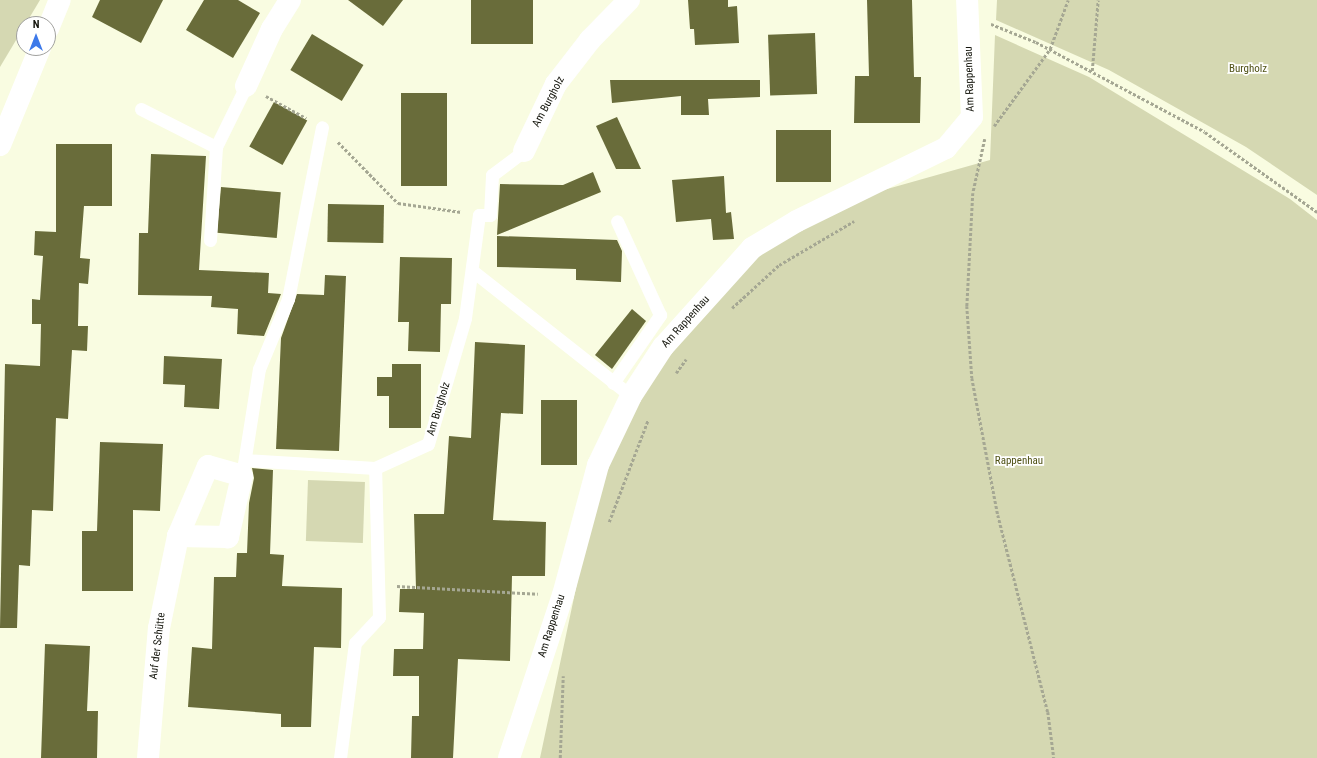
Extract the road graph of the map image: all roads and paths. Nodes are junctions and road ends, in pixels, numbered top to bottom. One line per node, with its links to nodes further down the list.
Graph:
1 (60, 0): 7 (street)
2 (290, 0): 11 (street)
3 (629, 0): 19 (street, Am Burgholz)
4 (1068, 0): 8 (path)
5 (1098, 0): 10 (path)
6 (968, 8): 8 (path); 13 (street, Am Rappenhau)
7 (53, 16)
8 (1050, 49): 10 (path); 15 (path)
9 (37, 56): 16 (street)
10 (1092, 71): 20 (path)
11 (246, 86): 14 (path); 17 (lane)
12 (141, 109): 17 (lane)
13 (972, 117): 15 (path); 30 (street, Am Rappenhau)
14 (322, 127): 21 (path); 32 (lane)
15 (985, 138): 18 (path); 43 (path)
16 (0, 145)
17 (216, 147): 24 (lane)
18 (976, 147)
19 (524, 151): 21 (lane, Am Burgholz)
20 (1317, 212)
21 (479, 215): 25 (lane, Am Burgholz)
22 (859, 218): 26 (path)
23 (617, 220): 29 (lane)
24 (210, 240)
25 (474, 272): 29 (lane); 33 (lane, Am Burgholz)
26 (729, 311)
27 (689, 355): 28 (path)
28 (671, 381)
29 (613, 383): 30 (lane)
30 (631, 396): 37 (street, Am Rappenhau)
31 (650, 413): 34 (path)
32 (243, 468): 33 (lane); 35 (street, Auf der Schütte); 35 (street)
33 (375, 468): 36 (lane)
34 (608, 525)
35 (178, 536): 39 (street, Auf der Schütte)
36 (381, 585): 37 (path); 40 (lane)
37 (563, 595): 41 (street, Am Rappenhau)
38 (563, 667): 42 (path)
39 (148, 758)
40 (340, 758)
41 (509, 758)
42 (560, 758)
43 (1054, 758)

